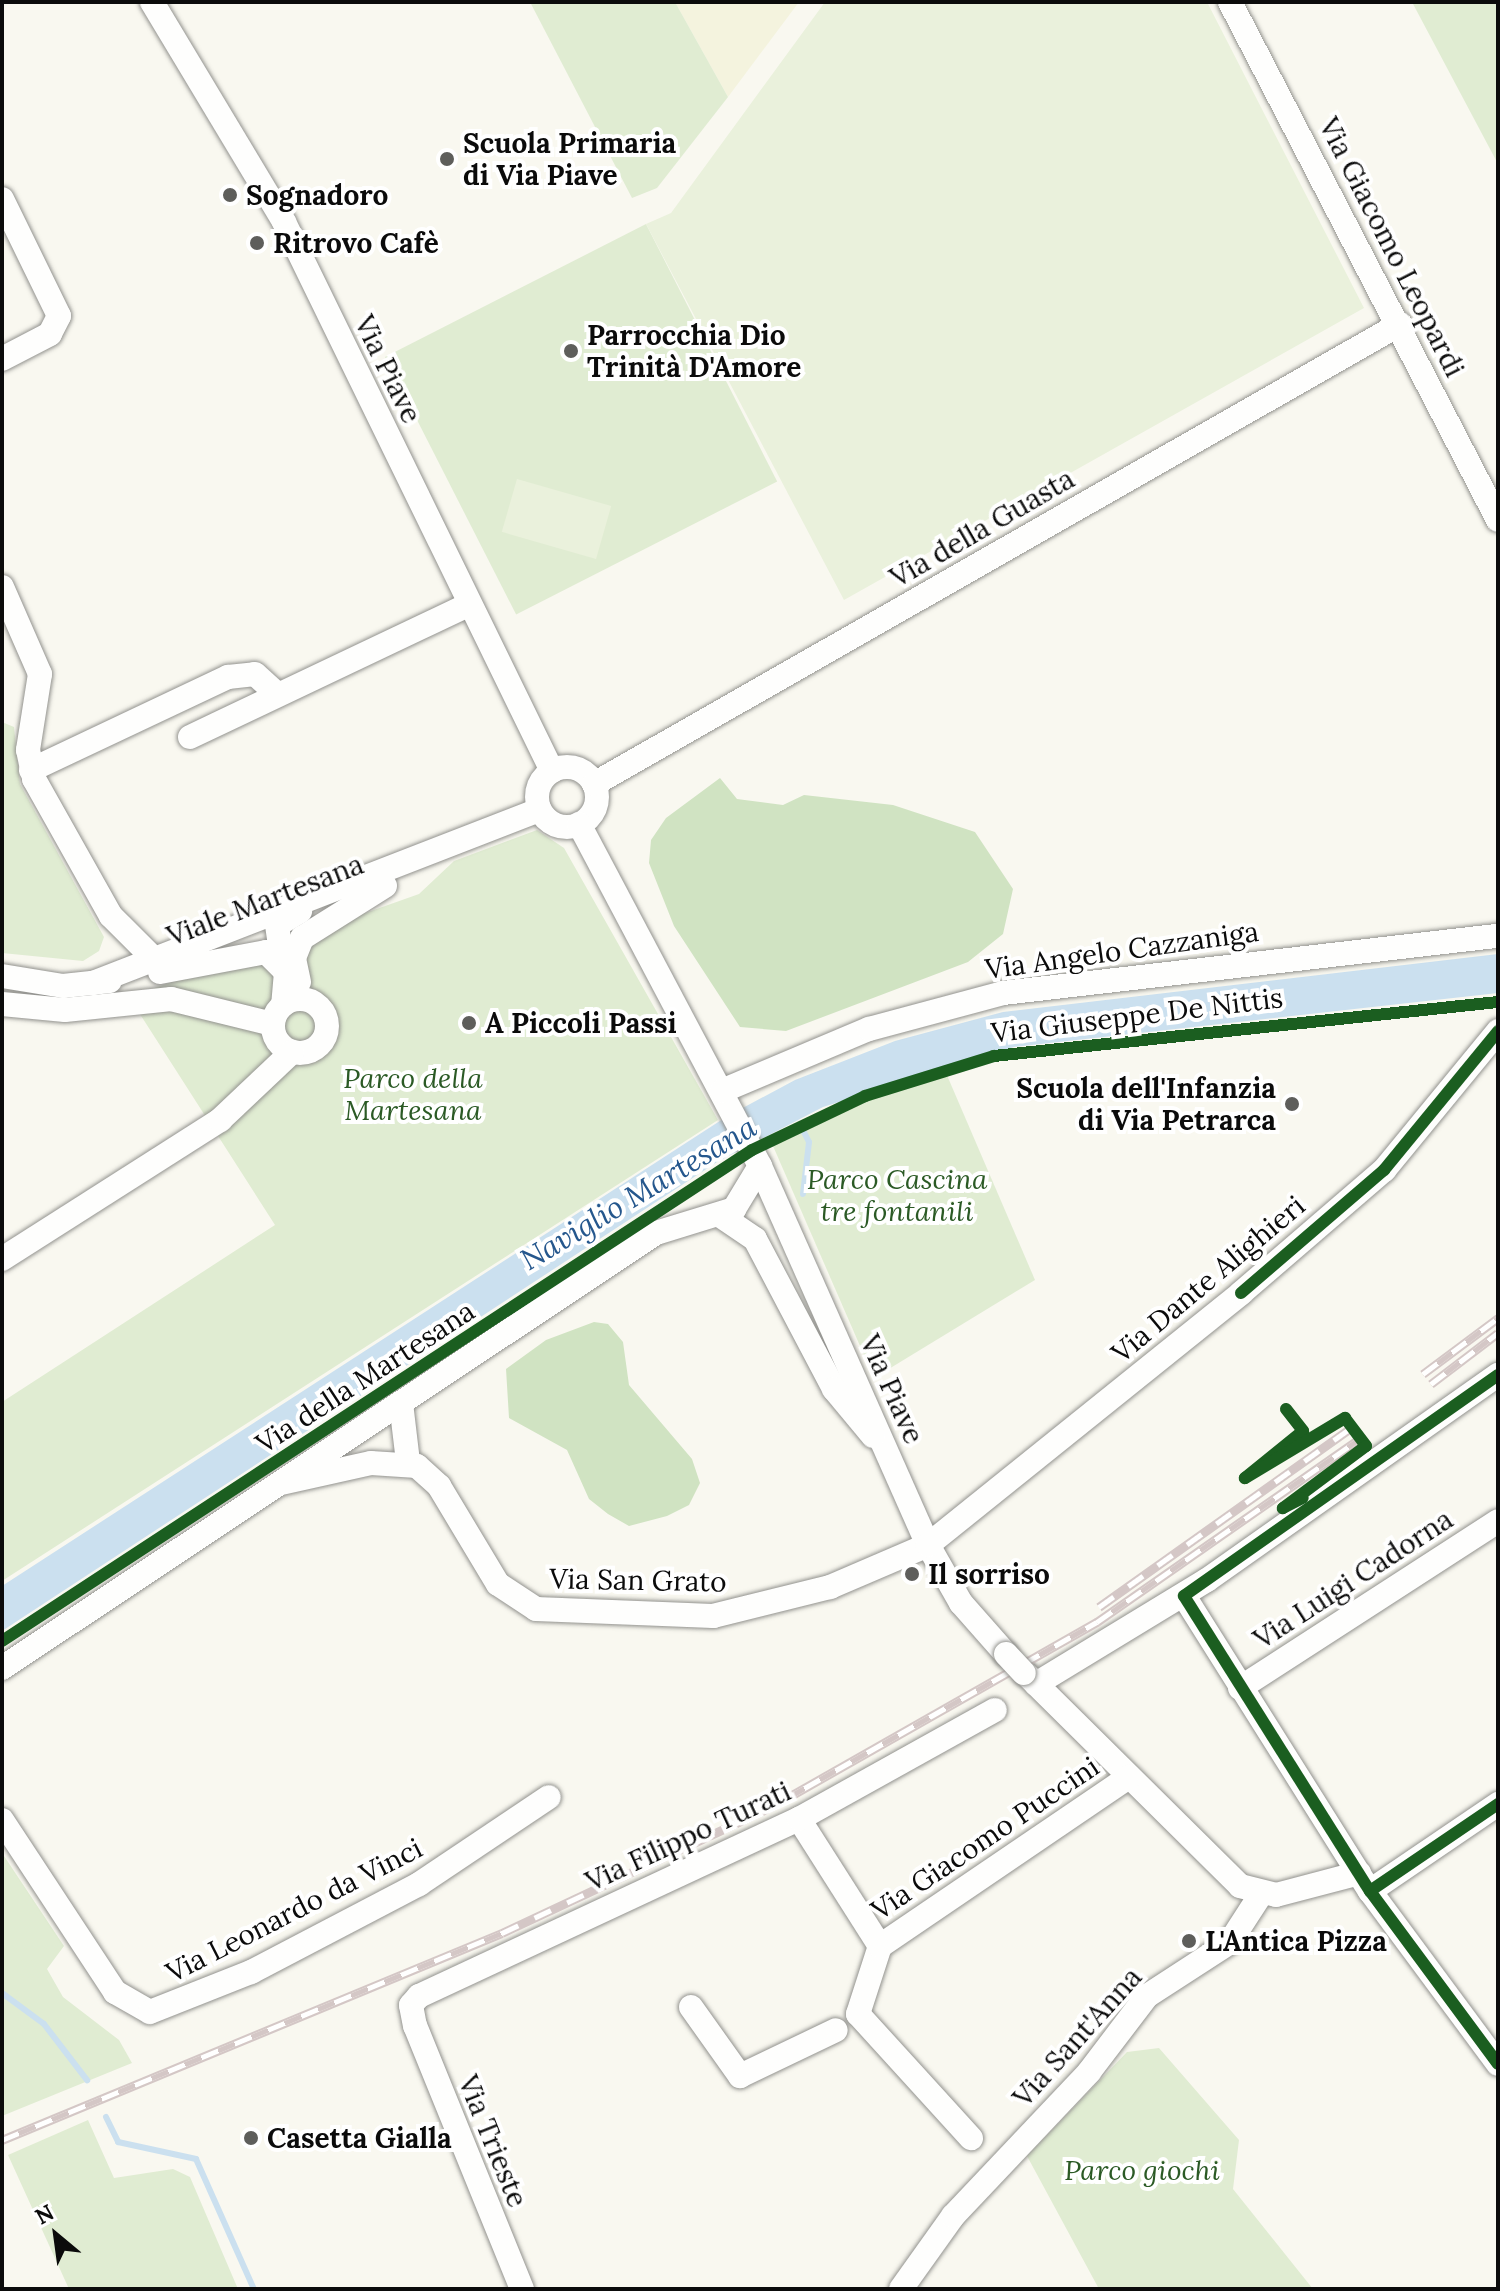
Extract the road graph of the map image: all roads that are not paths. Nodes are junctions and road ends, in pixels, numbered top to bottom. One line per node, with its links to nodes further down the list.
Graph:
1 (152, 2): 8 (street, Via Piave)
2 (1230, 2): 4 (street, Via Giacomo Leopardi)
3 (2, 199): 5 (street)
4 (1400, 324): 6 (street, Via Giacomo Leopardi); 13 (street, Via della Guasta)
5 (2, 359)
6 (1497, 516)
7 (2, 587): 11 (street)
8 (468, 605): 9 (street); 12 (street, Via Piave)
9 (275, 692): 10 (street); 11 (street)
10 (190, 737)
11 (31, 770): 19 (street)
12 (552, 771): 13 (street); 14 (street)
13 (594, 784): 15 (street)
14 (540, 810): 15 (street); 16 (street, Viale Martesana)
15 (579, 824): 31 (street, Via Piave)
16 (448, 847): 17 (street, Viale Martesana); 18 (street, Viale Martesana)
17 (385, 886): 20 (street, Viale Martesana); 26 (street)
18 (327, 892): 20 (street); 22 (street, Viale Martesana)
19 (111, 916): 22 (street); 25 (street)
20 (277, 930): 22 (street, Viale Martesana); 23 (street)
21 (1498, 936): 31 (street, Via Angelo Cazzaniga)
22 (157, 966): 23 (street); 25 (street, Viale Martesana)
23 (283, 966): 28 (street)
24 (2, 976): 25 (street, Viale Martesana)
25 (104, 979)
26 (310, 1001): 28 (street); 30 (street)
27 (2, 1004): 28 (street)
28 (278, 1014): 30 (street)
29 (1498, 1031): 41 (street, Via Dante Alighieri)
30 (292, 1052): 34 (street)
31 (726, 1098): 32 (street, Via Piave)
32 (756, 1158): 33 (street); 37 (street, Via Piave)
33 (721, 1216): 36 (street); 37 (street)
34 (2, 1259)
35 (1498, 1375): 42 (street)
36 (401, 1403): 38 (street); 39 (street)
37 (888, 1452): 41 (street, Via Piave)
38 (408, 1462): 39 (street); 41 (street, Via San Grato)
39 (281, 1483): 43 (street)
40 (1498, 1521): 45 (street, Via Luigi Cadorna)
41 (928, 1545): 44 (street, Via Piave, bridge)
42 (1184, 1596): 44 (street); 45 (street)
43 (2, 1668)
44 (1030, 1678): 47 (street, Via Piave)
45 (1240, 1688): 52 (street)
46 (995, 1710): 50 (street, Via Filippo Turati)
47 (1129, 1777): 53 (street, Via Piave); 54 (street, Via Giacomo Puccini)
48 (549, 1797): 51 (street, Via Leonardo da Vinci)
49 (1498, 1804): 52 (street)
50 (799, 1819): 54 (street, Via Giacomo Puccini); 56 (street, Via Filippo Turati)
51 (2, 1820)
52 (1364, 1882): 53 (street); 58 (street)
53 (1261, 1894): 60 (street, Via Sant'Anna)
54 (880, 1946): 57 (street)
55 (691, 2007): 57 (street)
56 (412, 2015): 61 (street, Via Trieste)
57 (850, 2020): 59 (street)
58 (1498, 2064)
59 (971, 2138)
60 (913, 2285)
61 (522, 2289)

